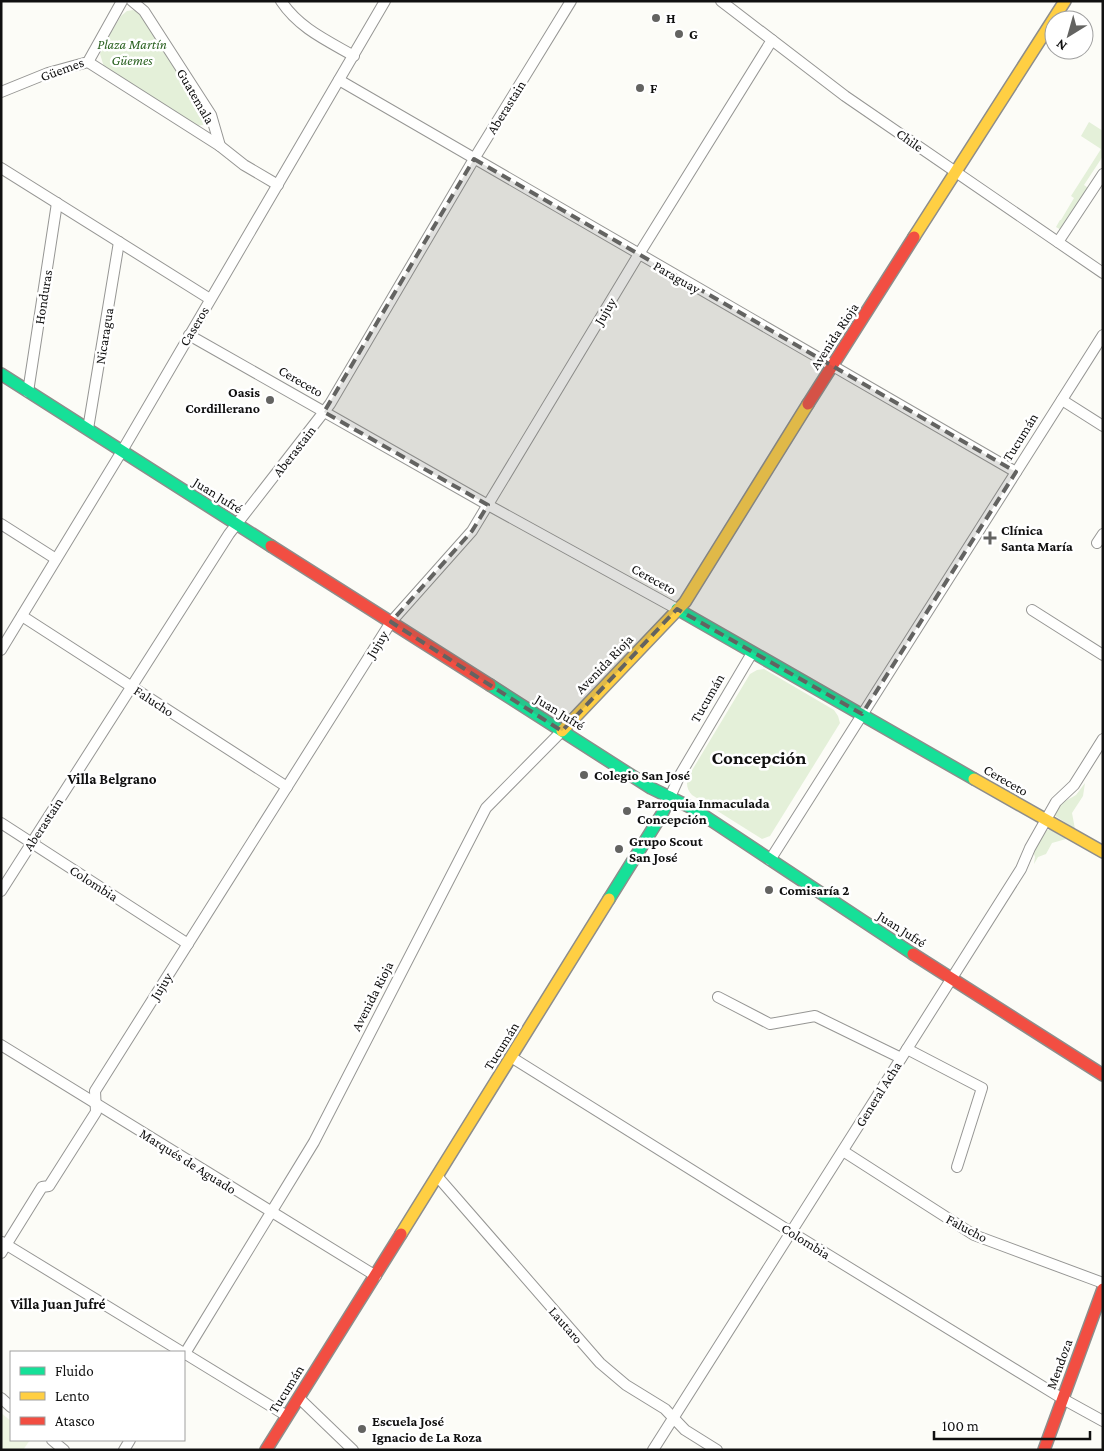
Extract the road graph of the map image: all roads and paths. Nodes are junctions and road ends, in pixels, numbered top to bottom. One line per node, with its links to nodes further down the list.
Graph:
1 (122, 1): 10 (street, Güemes)
2 (132, 1): 13 (street, Guatemala)
3 (281, 1): 9 (street)
4 (385, 1): 9 (street, Caseros)
5 (572, 1): 14 (street, Aberastain)
6 (721, 1): 8 (street, Chile)
7 (1065, 1): 16 (main road, Avenida Rioja)
8 (772, 40): 16 (street, Chile); 22 (street, Jujuy)
9 (354, 56): 11 (street, Caseros)
10 (88, 62): 12 (street, Güemes); 13 (street, Guatemala)
11 (340, 80): 14 (street, Paraguay); 18 (street, Caseros)
12 (1, 92)
13 (220, 146): 18 (street, Guatemala)
14 (474, 159): 22 (street, Paraguay); 31 (street, Aberastain)
15 (1, 168): 19 (street)
16 (957, 173): 21 (street, Chile); 27 (main road, Avenida Rioja)
17 (1103, 174): 21 (street)
18 (278, 185): 24 (street, Caseros)
19 (57, 203): 20 (street); 29 (street, Honduras)
20 (119, 242): 24 (street); 33 (street, Nicaragua)
21 (1058, 242): 23 (street, Chile)
22 (639, 254): 27 (street, Paraguay); 36 (street, Jujuy)
23 (1103, 273)
24 (210, 299): 25 (street, Caseros)
25 (189, 335): 31 (street, Cereceto); 34 (street, Caseros)
26 (1103, 335): 30 (street, Tucumán)
27 (832, 366): 35 (street, Paraguay); 40 (main road, Avenida Rioja)
28 (1, 374): 29 (main road, Juan Jufré)
29 (28, 392): 33 (main road, Juan Jufré)
30 (1062, 400): 32 (street); 35 (street, Tucumán)
31 (324, 412): 36 (street, Cereceto); 38 (street, Aberastain)
32 (1103, 426)
33 (88, 429): 34 (main road, Juan Jufré)
34 (122, 451): 38 (main road, Juan Jufré); 39 (street, Caseros)
35 (1016, 472): 48 (street, Tucumán)
36 (488, 505): 40 (street, Cereceto); 43 (street, Jujuy)
37 (1, 524): 39 (street)
38 (237, 524): 43 (main road, Juan Jufré); 47 (street, Aberastain)
39 (56, 559): 42 (street, Caseros)
40 (677, 610): 45 (main road, Cereceto); 49 (main road, Avenida Rioja)
41 (1032, 610): 46 (street)
42 (22, 616): 44 (street, Caseros); 47 (street, Falucho)
43 (391, 622): 49 (main road, Juan Jufré); 51 (street, Jujuy)
44 (1, 650)
45 (752, 653): 48 (main road, Cereceto); 52 (street, Tucumán)
46 (1103, 655)
47 (132, 687): 51 (street, Falucho); 55 (street, Aberastain)
48 (862, 714): 53 (main road, Cereceto); 57 (street, Tucumán)
49 (562, 731): 52 (main road, Juan Jufré); 71 (street, Avenida Rioja)
50 (1103, 739): 53 (street, General Acha)
51 (287, 787): 59 (street, Jujuy)
52 (670, 798): 57 (main road, Juan Jufré); 64 (main road, Tucumán)
53 (1046, 820): 56 (main road, Cereceto); 60 (street, General Acha)
54 (1, 822): 55 (street, Colombia)
55 (31, 843): 58 (street, Aberastain); 59 (street, Colombia)
56 (1103, 852)
57 (770, 860): 60 (main road, Juan Jufré)
58 (1, 891)
59 (188, 944): 67 (street, Jujuy)
60 (952, 978): 63 (street, General Acha); 66 (main road, Juan Jufré)
61 (718, 997): 65 (street)
62 (1, 1045): 67 (street, Marqués de Aguado)
63 (907, 1049): 65 (street, General Acha); 69 (street)
64 (511, 1057): 70 (main road, Tucumán); 72 (street, Colombia)
65 (901, 1058): 68 (street, General Acha)
66 (1103, 1075)
67 (96, 1104): 71 (street, Marqués de Aguado); 73 (street, Jujuy)
68 (842, 1150): 72 (street, General Acha); 75 (street, Falucho)
69 (957, 1167)
70 (437, 1176): 74 (main road, Tucumán); 83 (street, Lautaro)
71 (272, 1212): 74 (street, Marqués de Aguado); 78 (street, Avenida Rioja)
72 (791, 1232): 81 (street, Colombia); 83 (street, General Acha)
73 (3, 1246): 77 (street)
74 (376, 1276): 80 (main road, Tucumán)
75 (1103, 1283)
76 (1103, 1289): 81 (main road, Mendoza)
77 (181, 1351)
78 (185, 1351)
79 (185, 1354): 82 (street)
80 (299, 1398): 82 (main road, Tucumán); 88 (street)
81 (1063, 1399): 84 (street, Colombia); 91 (main road, Mendoza)
82 (287, 1416): 87 (main road, Tucumán)
83 (673, 1418): 89 (street, General Acha); 90 (street, Lautaro)
84 (1103, 1421)
85 (53, 1441): 86 (street)
86 (64, 1450)
87 (266, 1450)
88 (353, 1450)
89 (653, 1450)
90 (717, 1450)
91 (1044, 1450)

